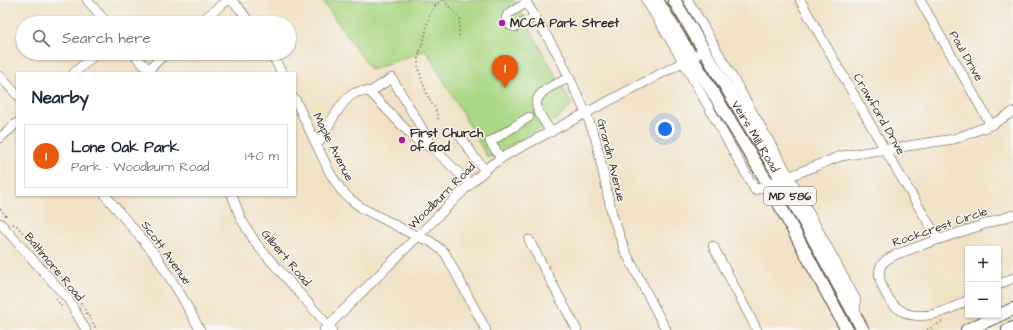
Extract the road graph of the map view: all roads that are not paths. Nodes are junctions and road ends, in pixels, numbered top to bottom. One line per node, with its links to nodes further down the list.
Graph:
1 (87, 0): 10 (street)
2 (230, 0): 11 (street); 12 (street)
3 (646, 0): 19 (street, Veirs Mill Road)
4 (657, 0): 19 (main road, Veirs Mill Road / MD 586)
5 (674, 0): 14 (main road, Veirs Mill Road / MD 586)
6 (688, 0): 41 (street, Veirs Mill Road)
7 (800, 0): 38 (street, Crawford Drive)
8 (920, 0): 32 (street, Paul Drive)
9 (526, 1): 13 (street, Grandin Avenue); 13 (street)
10 (101, 16)
11 (208, 16)
12 (245, 16)
13 (535, 17): 24 (street, Grandin Avenue)
14 (704, 51): 19 (street, Woodburn Road); 41 (main road, Veirs Mill Road / MD 586)
15 (89, 60): 21 (street)
16 (140, 60): 20 (street)
17 (160, 60): 20 (street)
18 (275, 60): 22 (street)
19 (688, 61): 29 (street, Woodburn Road); 43 (main road, Veirs Mill Road / MD 586)
20 (150, 71)
21 (75, 72)
22 (281, 72)
23 (0, 76): 26 (street)
24 (569, 78): 29 (street, Grandin Avenue); 33 (street)
25 (370, 92): 36 (street); 37 (street); 37 (street)
26 (16, 94)
27 (296, 101): 36 (street, Maple Avenue)
28 (1013, 112): 32 (street)
29 (586, 113): 33 (street, Woodburn Road); 62 (street, Grandin Avenue)
30 (529, 117): 39 (street)
31 (16, 124): 35 (street)
32 (991, 125): 38 (street)
33 (550, 132): 39 (street, Woodburn Road)
34 (461, 137): 40 (street)
35 (0, 138)
36 (317, 145): 48 (street, Maple Avenue)
37 (434, 149): 42 (street)
38 (885, 150): 41 (street); 49 (street, Crawford Drive)
39 (500, 158): 40 (street, Woodburn Road)
40 (485, 170): 42 (street, Woodburn Road)
41 (785, 177): 43 (street); 65 (main road, Veirs Mill Road / MD 586)
42 (470, 184): 48 (street, Woodburn Road)
43 (769, 185): 64 (main road, Veirs Mill Road / MD 586)
44 (106, 196): 59 (street, Scott Avenue)
45 (232, 196): 57 (street, Gilbert Road)
46 (1013, 215): 49 (street, Rockcrest Circle)
47 (0, 223): 58 (street, Baltimore Road)
48 (418, 237): 57 (street, Woodburn Road); 60 (street, Maple Avenue)
49 (938, 239): 54 (street, Rockcrest Circle)
50 (529, 240): 61 (street)
51 (713, 246): 63 (street)
52 (1013, 278): 53 (street)
53 (1001, 284)
54 (965, 302)
55 (1013, 309): 66 (main road)
56 (1013, 328): 67 (main road)
57 (328, 329)
58 (86, 330)
59 (200, 330)
60 (486, 330)
61 (577, 330)
62 (666, 330)
63 (757, 330)
64 (847, 330)
65 (863, 330)
66 (967, 330)
67 (1008, 330)

